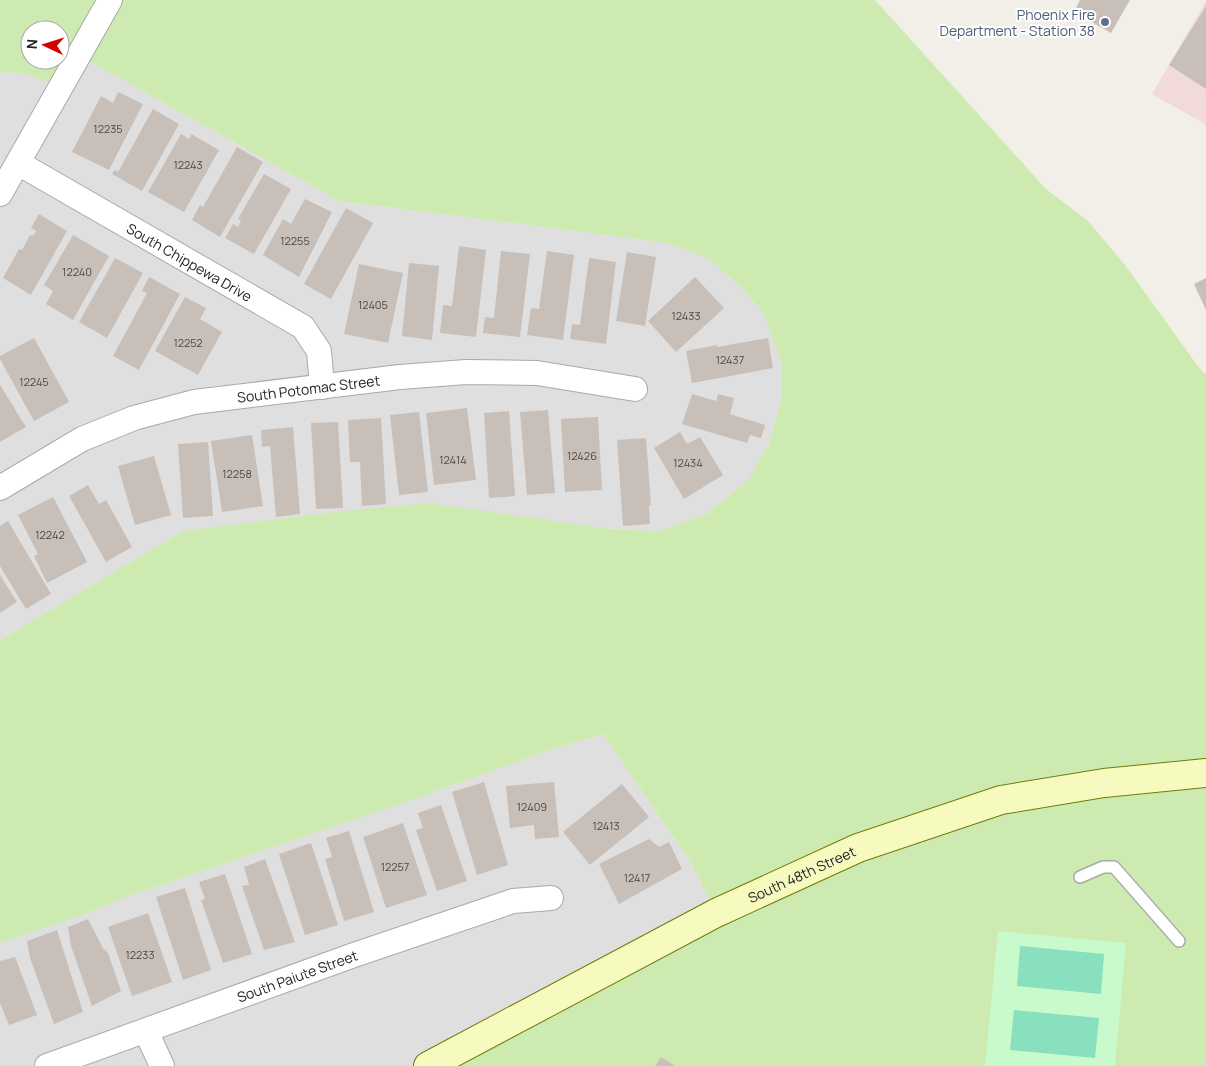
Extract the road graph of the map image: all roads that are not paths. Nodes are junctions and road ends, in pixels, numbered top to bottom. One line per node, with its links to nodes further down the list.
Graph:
1 (110, 0): 2 (street)
2 (18, 163): 3 (street); 4 (street, South Chippewa Drive)
3 (0, 194)
4 (322, 387): 5 (street, South Potomac Street); 6 (street, South Potomac Street)
5 (635, 389)
6 (0, 488)
7 (1206, 773): 14 (main road, South 48th Street)
8 (1080, 877): 10 (lane)
9 (551, 898): 11 (street, South Paiute Street)
10 (1179, 941)
11 (146, 1031): 12 (street, South Paiute Street); 13 (street)
12 (47, 1066)
13 (162, 1066)
14 (428, 1066)

